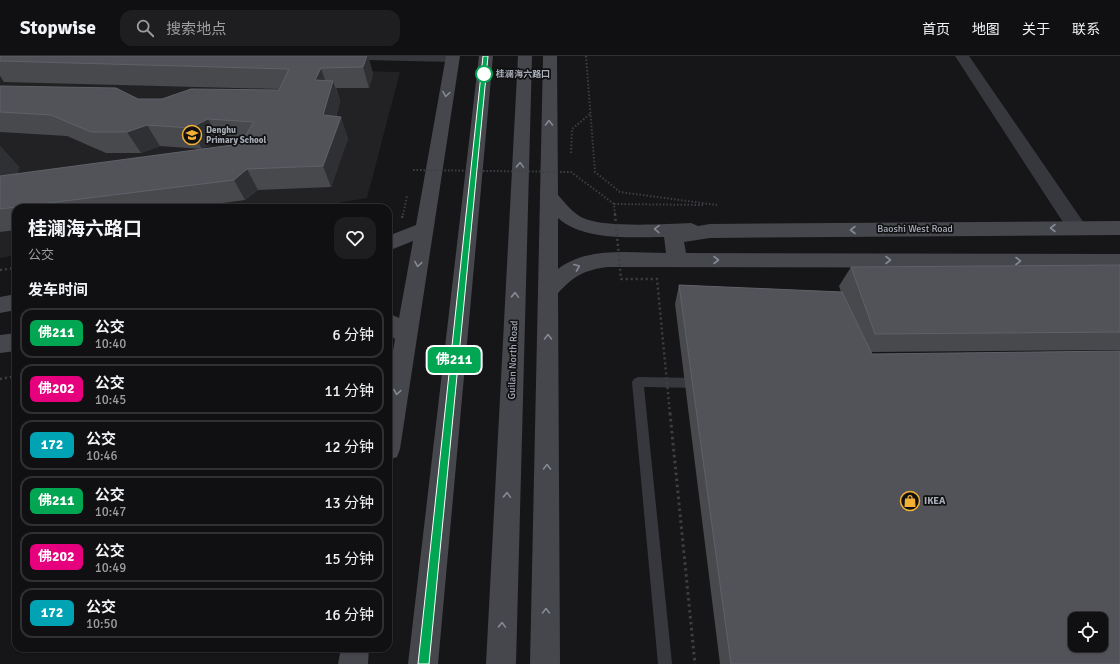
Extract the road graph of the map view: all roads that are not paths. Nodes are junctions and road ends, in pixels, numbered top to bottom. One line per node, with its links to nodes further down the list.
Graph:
1 (366, 56): 6 (street)
2 (486, 56): 26 (main road)
3 (525, 56): 27 (main road, Guilan North Road, one-way to 3)
4 (550, 56): 7 (main road, one-way to 4)
5 (962, 56): 8 (street)
6 (452, 57): 10 (main road, one-way to 10)
7 (549, 196): 11 (main road, Baoshi West Road, one-way to 7); 15 (main road)
8 (1077, 228): 9 (main road, Baoshi West Road); 11 (main road, Baoshi West Road, one-way to 11)
9 (1120, 228)
10 (424, 230): 12 (main road); 19 (main road, one-way to 19)
11 (710, 231): 13 (main road, Baoshi West Road)
12 (392, 242)
13 (677, 259): 14 (main road, one-way to 14); 15 (main road, one-way to 13)
14 (1120, 261)
15 (548, 291): 28 (main road, one-way to 15)
16 (12, 303): 17 (main road)
17 (0, 305)
18 (392, 324): 19 (main road)
19 (406, 336): 23 (main road, one-way to 23)
20 (12, 342): 21 (main road)
21 (0, 344)
22 (708, 383): 29 (lane)
23 (392, 424)
24 (354, 652): 25 (main road)
25 (353, 664)
26 (423, 664)
27 (501, 664)
28 (545, 664)
29 (665, 664)

